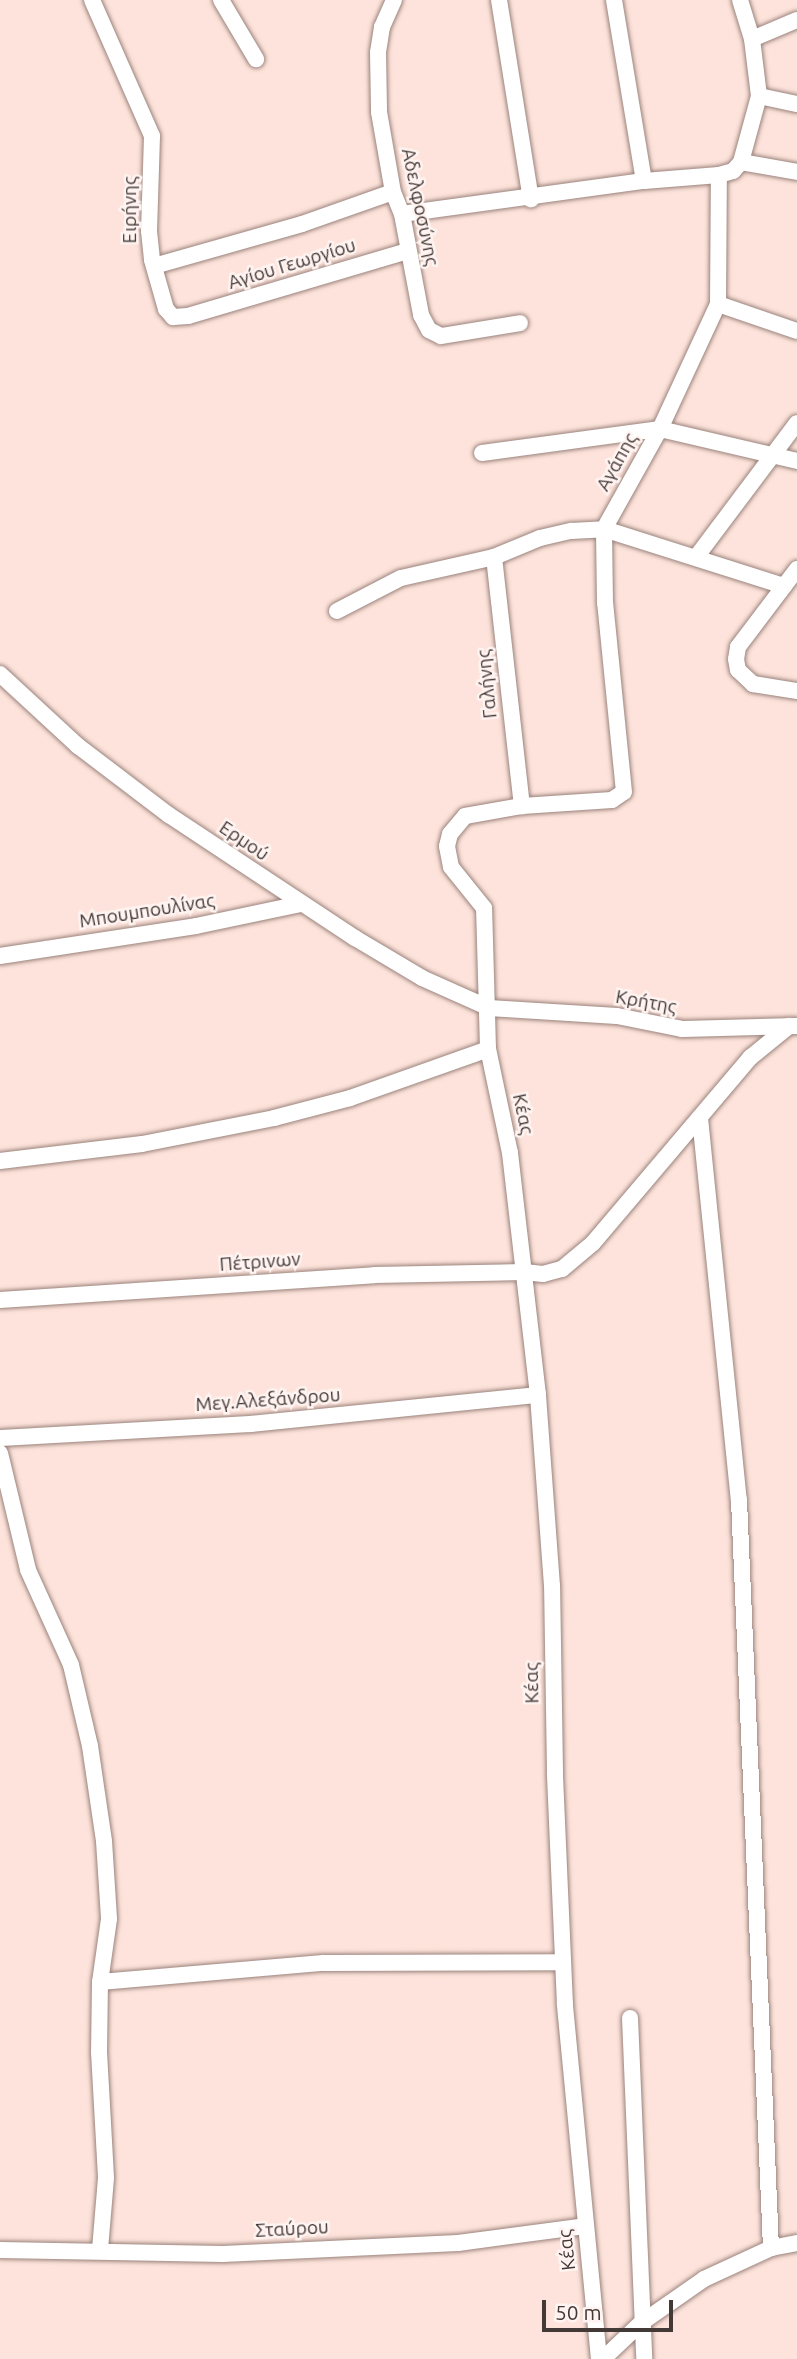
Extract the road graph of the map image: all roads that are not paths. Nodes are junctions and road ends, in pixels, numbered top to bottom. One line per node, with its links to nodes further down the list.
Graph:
1 (92, 0): 20 (street, Ειρήνης)
2 (221, 0): 9 (street)
3 (394, 0): 16 (street, Αδελφοσύνης)
4 (499, 0): 17 (street)
5 (614, 0): 15 (street)
6 (740, 0): 8 (street)
7 (797, 20): 8 (street)
8 (751, 39): 10 (street)
9 (256, 59)
10 (759, 96): 11 (street); 12 (street)
11 (797, 104)
12 (741, 162): 13 (street); 14 (street)
13 (797, 172)
14 (719, 175): 15 (street); 21 (street, Αγάπης)
15 (644, 181): 17 (street)
16 (393, 192): 18 (street, Αδελφοσύνης); 20 (street, Ειρήνης)
17 (531, 199): 18 (street)
18 (401, 215): 19 (street, Αδελφοσύνης)
19 (408, 251): 20 (street, Αγίου Γεωργίου); 22 (street, Αδελφοσύνης)
20 (154, 266)
21 (719, 304): 23 (street); 25 (street, Αγάπης)
22 (520, 323)
23 (797, 331)
24 (797, 424): 27 (street)
25 (660, 429): 26 (street); 27 (street); 29 (street, Αγάπης)
26 (482, 453)
27 (774, 453): 28 (street); 30 (street)
28 (797, 461)
29 (604, 529): 30 (street); 31 (street); 37 (street, Κέας)
30 (697, 556): 33 (street)
31 (494, 557): 34 (street); 37 (street, Γαλήνης)
32 (797, 569): 33 (street)
33 (784, 586): 36 (street)
34 (337, 611)
35 (0, 674): 38 (street, Ερμού)
36 (797, 691)
37 (522, 806): 40 (street, Κέας)
38 (300, 904): 39 (street, Μπουμπουλίνας); 40 (street, Ερμού)
39 (0, 956)
40 (489, 1008): 41 (street, Κρήτης); 42 (street, Κέας)
41 (793, 1026): 43 (street, Πέτρινων)
42 (488, 1049): 44 (street); 45 (street, Κέας)
43 (700, 1118): 45 (street, Πέτρινων); 55 (street)
44 (0, 1161)
45 (524, 1272): 46 (street, Πέτρινων); 47 (street, Κέας)
46 (0, 1300)
47 (538, 1395): 48 (street, Μεγ.Αλεξάνδρου); 50 (street, Κέας)
48 (0, 1438)
49 (0, 1453): 51 (street)
50 (563, 1962): 51 (street); 53 (street, Κέας)
51 (100, 1982): 57 (street)
52 (630, 2018): 58 (street)
53 (585, 2225): 57 (street, Σταύρου); 59 (street, Κέας)
54 (797, 2243): 55 (street)
55 (771, 2248): 58 (street)
56 (0, 2250): 57 (street, Σταύρου)
57 (100, 2250)
58 (641, 2323): 59 (street); 60 (street)
59 (601, 2359)
60 (644, 2359)

